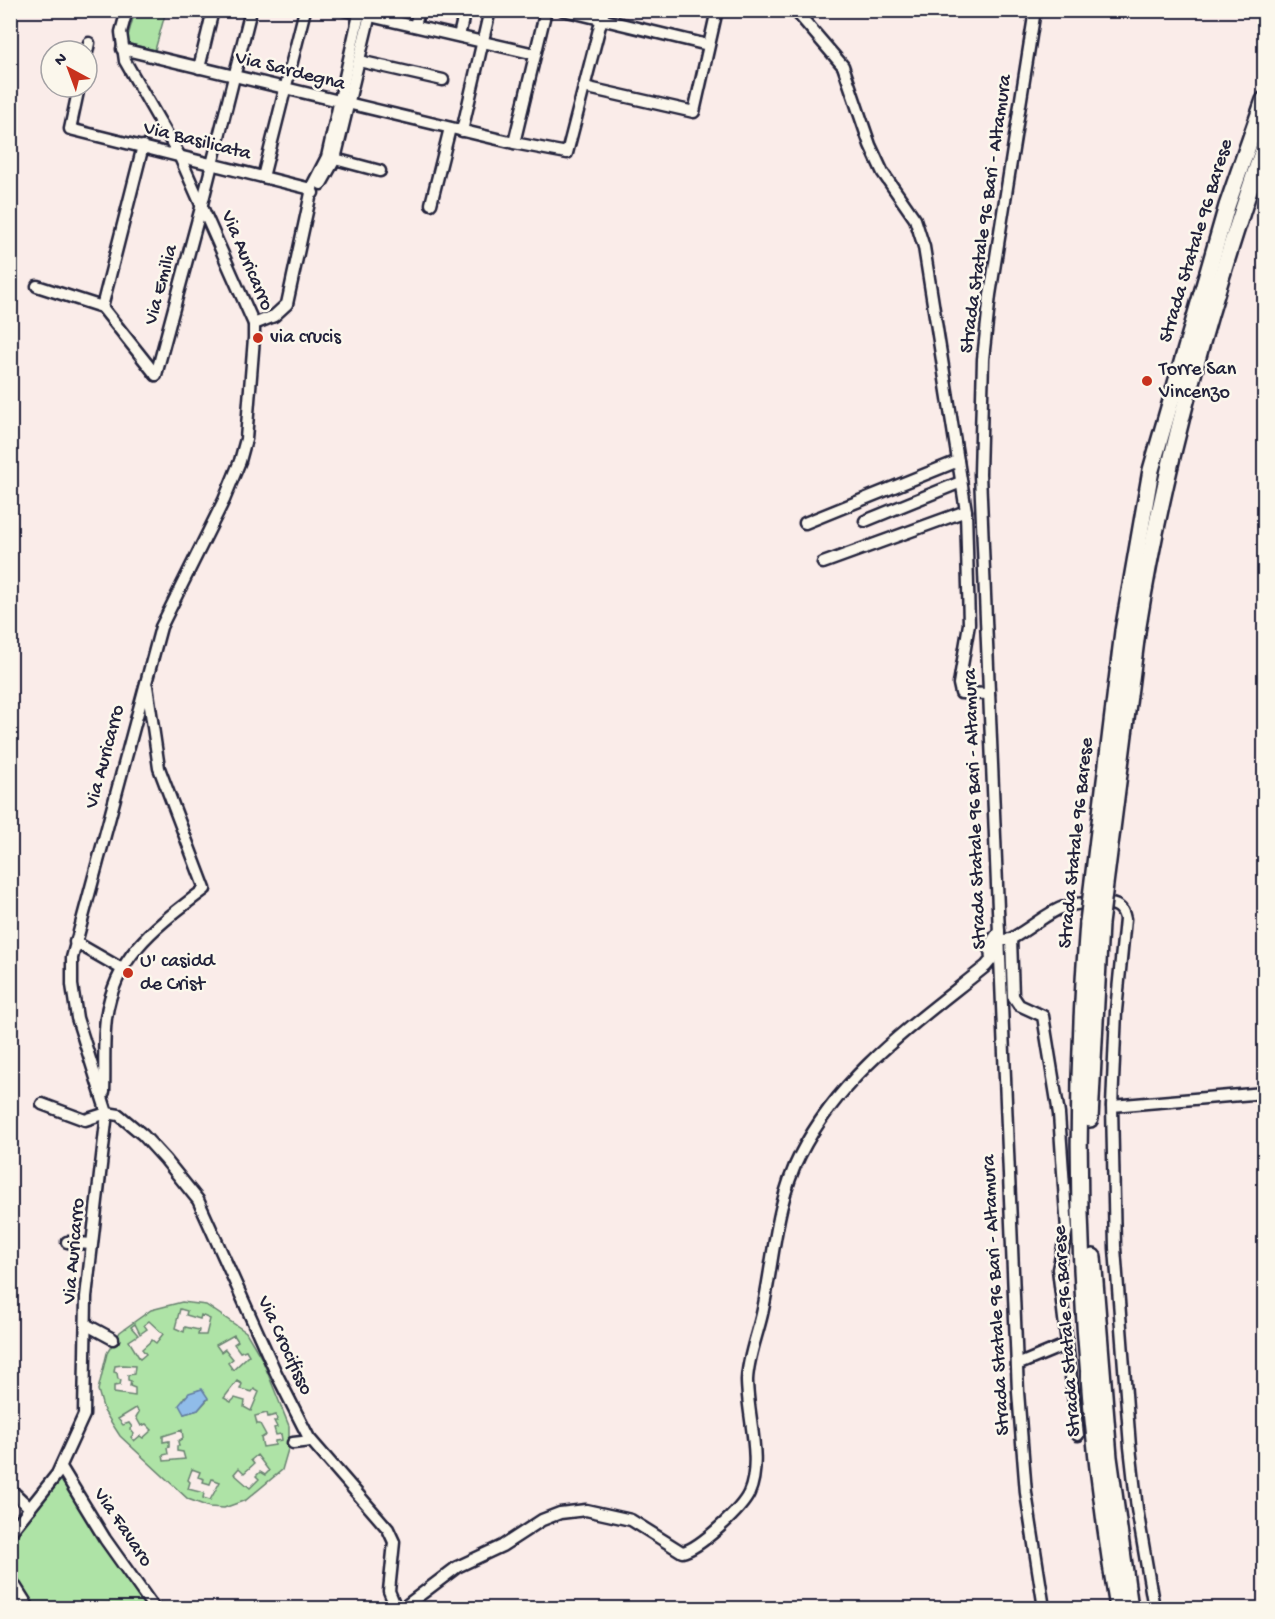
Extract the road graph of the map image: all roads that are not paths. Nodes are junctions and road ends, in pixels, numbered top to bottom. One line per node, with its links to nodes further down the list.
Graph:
1 (128, 10): 20 (street, Via Auricarro)
2 (213, 10): 23 (street)
3 (250, 10): 24 (street, Via Emilia)
4 (305, 10): 27 (street)
5 (344, 10): 14 (street)
6 (419, 10): 16 (street)
7 (465, 10): 17 (street)
8 (490, 10): 18 (street)
9 (546, 10): 21 (street)
10 (563, 10): 15 (street)
11 (717, 10): 19 (street)
12 (795, 10): 49 (street)
13 (1035, 10): 57 (street, Strada Statale 96 Bari - Altamura)
14 (365, 13): 16 (street); 22 (street); 30 (street)
15 (603, 15): 19 (street); 26 (street)
16 (415, 26): 17 (street)
17 (459, 36): 18 (street)
18 (483, 42): 21 (street); 32 (street)
19 (708, 45): 26 (street)
20 (122, 50): 23 (street, Via Sardegna); 36 (street, Via Auricarro)
21 (535, 54): 33 (street)
22 (359, 61): 25 (street); 30 (street)
23 (199, 68): 24 (street, Via Sardegna)
24 (234, 76): 27 (street, Via Sardegna); 38 (street, Via Emilia)
25 (443, 80)
26 (584, 87): 33 (street, Via Sardegna)
27 (286, 88): 30 (street, Via Sardegna); 41 (street)
28 (77, 99): 34 (street, Via Basilicata)
29 (1264, 100): 55 (highway, Strada Statale 96 Barese)
30 (344, 103): 31 (street, Via Sardegna); 37 (street); 43 (street)
31 (450, 128): 32 (street, Via Sardegna); 45 (street)
32 (462, 131): 33 (street, Via Sardegna)
33 (514, 143)
34 (143, 146): 36 (street, Via Basilicata); 47 (street)
35 (1264, 147): 42 (highway, Strada Statale 96 Barese)
36 (179, 155): 38 (street, Via Basilicata); 44 (street, Via Auricarro)
37 (335, 159): 40 (street); 43 (street)
38 (213, 165): 41 (street, Via Basilicata); 44 (street, Via Emilia)
39 (1264, 166): 42 (highway)
40 (380, 171)
41 (263, 177): 43 (street, Via Basilicata)
42 (1250, 189): 55 (highway, Strada Statale 96 Barese)
43 (313, 193): 48 (street)
44 (202, 204): 47 (street, Via Emilia); 48 (street, Via Auricarro)
45 (431, 204)
46 (37, 286): 47 (street)
47 (102, 307)
48 (254, 324): 56 (street, Via Auricarro)
49 (958, 461): 50 (street); 53 (street)
50 (961, 482): 51 (street); 52 (street)
51 (966, 511): 54 (street); 57 (street)
52 (865, 521)
53 (805, 523)
54 (823, 563)
55 (1130, 632): 58 (highway, Strada Statale 96 Barese, bridge)
56 (147, 678): 60 (street, Via Auricarro); 61 (street)
57 (989, 694): 59 (street, Strada Statale 96 Bari - Altamura)
58 (1094, 923): 86 (highway, Strada Statale 96 Barese); 87 (highway, Strada Statale 96 Barese)
59 (1003, 937): 65 (street); 71 (street); 72 (street, Strada Statale 96 Bari - Altamura); 84 (street)
60 (75, 942): 61 (street); 63 (street, Via Auricarro)
61 (122, 969): 63 (street)
62 (1264, 1093): 65 (street)
63 (104, 1101): 66 (street, Via Auricarro)
64 (42, 1104): 66 (street)
65 (1112, 1106): 88 (street)
66 (107, 1113): 68 (street, Via Auricarro); 74 (street, Via Crocifisso)
67 (67, 1242): 68 (street)
68 (91, 1244): 69 (street, Via Auricarro)
69 (87, 1325): 70 (street); 76 (street, Via Auricarro)
70 (113, 1339)
71 (1065, 1346): 72 (street); 73 (street)
72 (1017, 1365): 85 (street, Strada Statale 96 Bari - Altamura)
73 (1078, 1436)
74 (311, 1441): 75 (street); 83 (street, Via Crocifisso)
75 (293, 1443)
76 (61, 1467): 78 (street, Via Auricarro); 82 (street, Via Favaro)
77 (10, 1489): 78 (street)
78 (30, 1508): 79 (street, Via Auricarro)
79 (10, 1533)
80 (10, 1578): 81 (street)
81 (28, 1608)
82 (154, 1608)
83 (396, 1608)
84 (403, 1608)
85 (1044, 1608)
86 (1118, 1608)
87 (1130, 1608)
88 (1155, 1608)

